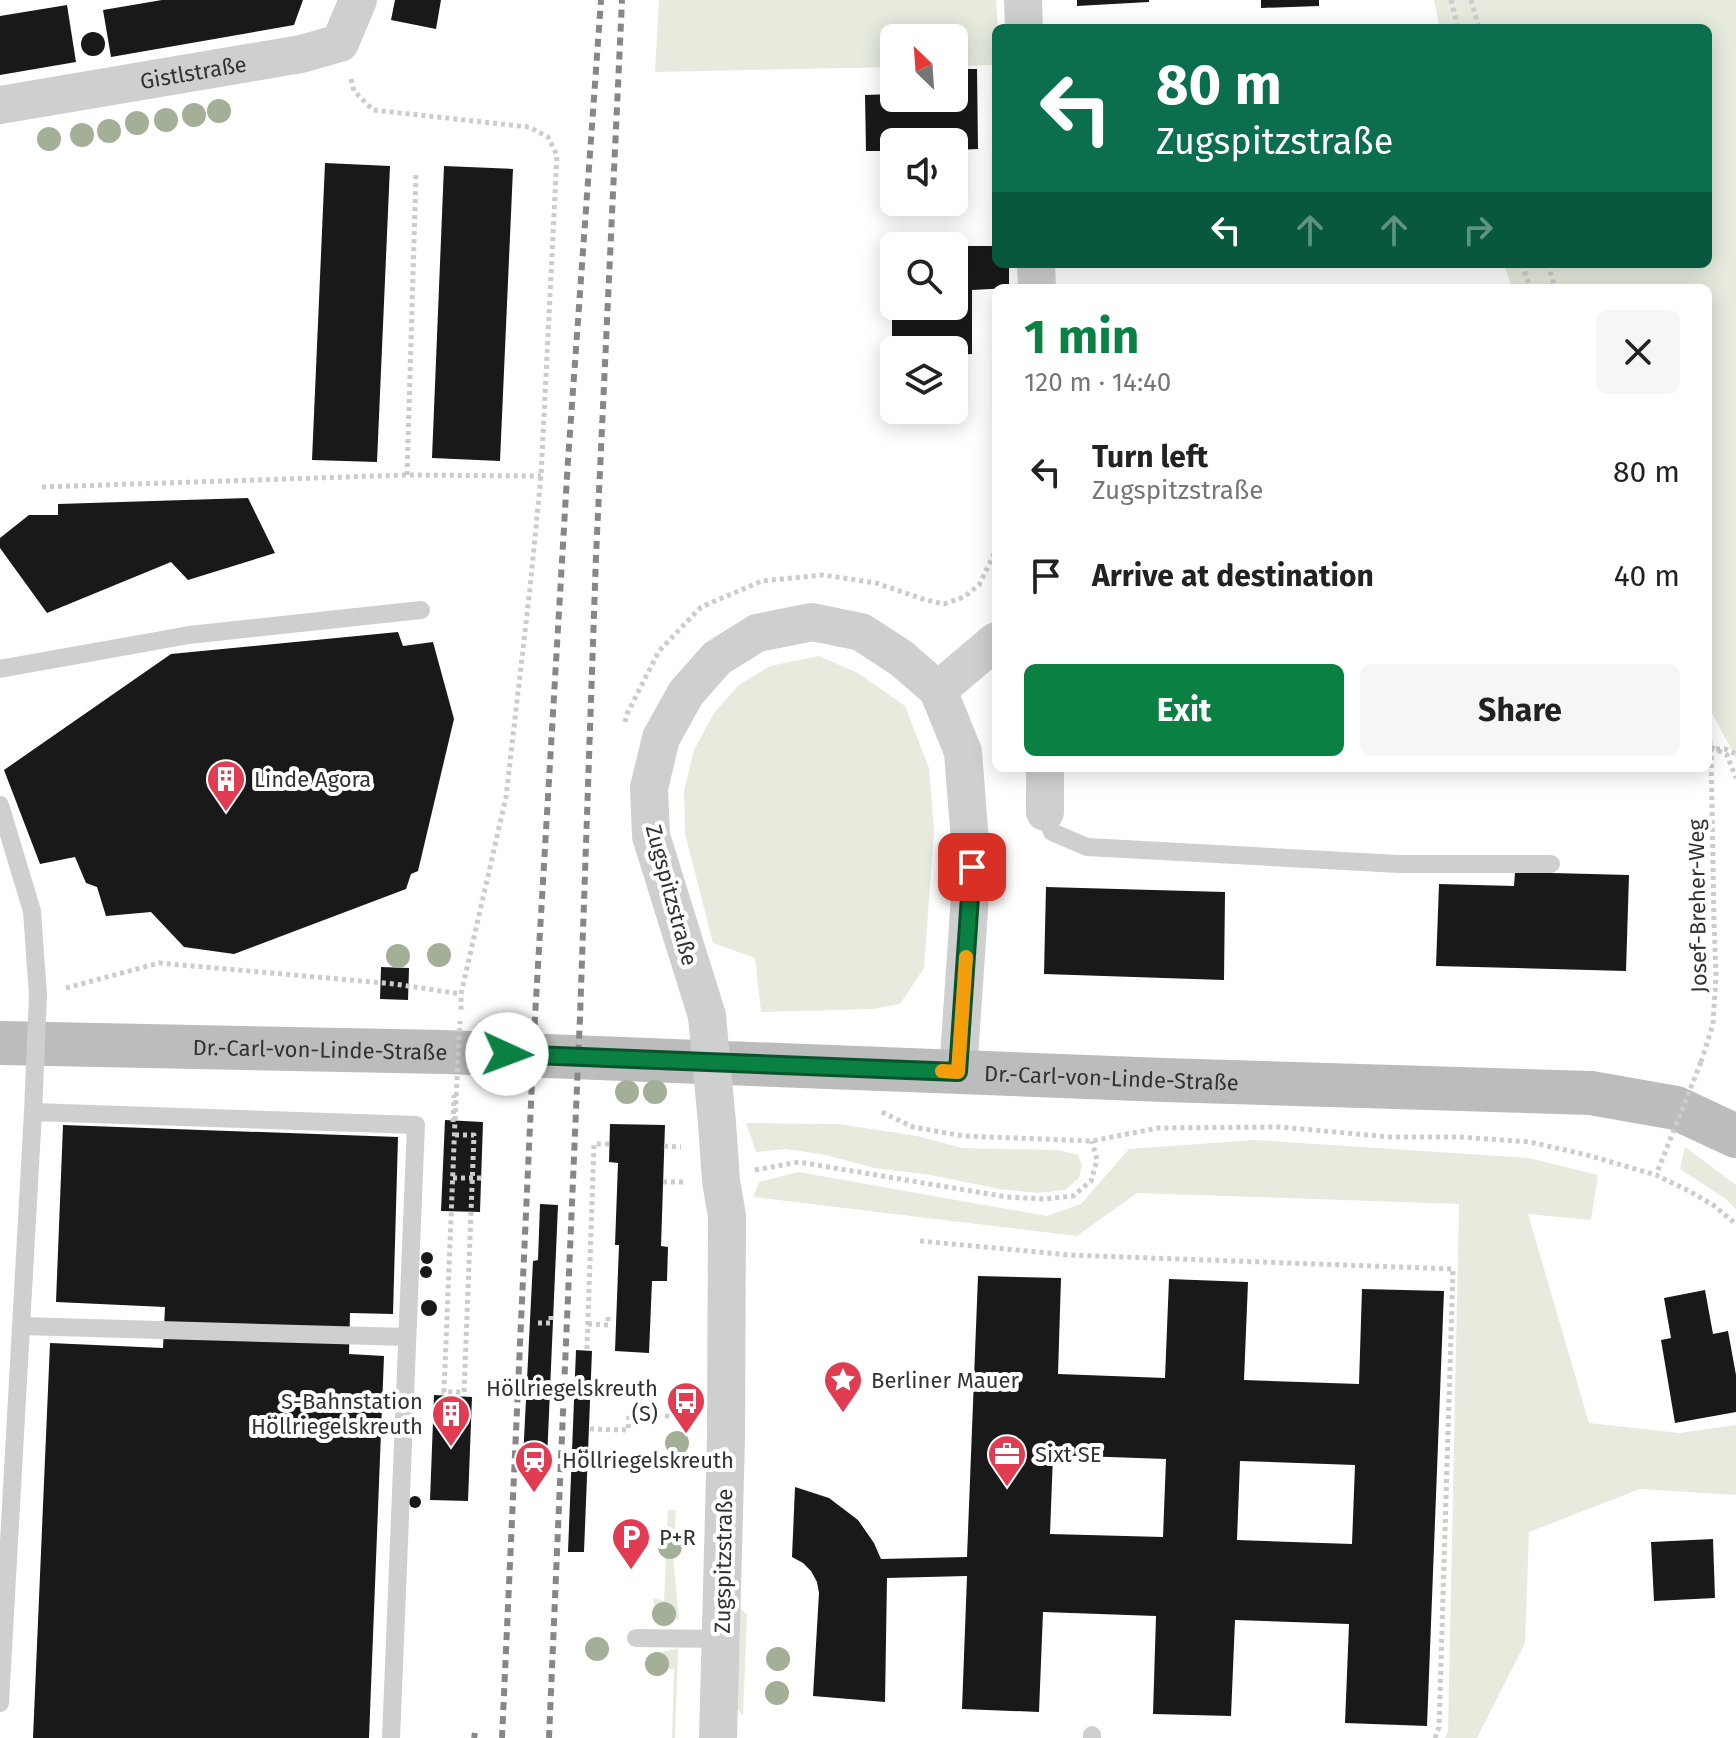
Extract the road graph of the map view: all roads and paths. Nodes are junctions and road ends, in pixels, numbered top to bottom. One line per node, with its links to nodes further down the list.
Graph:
1 (358, 0): 8 (street)
2 (1023, 0): 5 (street)
3 (1451, 0): 6 (path)
4 (1471, 0): 7 (path)
5 (1024, 24)
6 (1457, 24)
7 (1478, 24)
8 (340, 43): 9 (street, Gistlstraße); 12 (path)
9 (0, 105)
10 (416, 175): 11 (path)
11 (407, 475): 12 (path); 13 (path)
12 (541, 476): 29 (path)
13 (42, 487)
14 (992, 558): 19 (path)
15 (421, 610): 17 (lane)
16 (992, 644): 18 (street)
17 (0, 669)
18 (938, 690): 32 (street, Zugspitzstraße); 58 (street, Zugspitzstraße, bridge)
19 (624, 728)
20 (1712, 748): 22 (path)
21 (1712, 748): 25 (path, Josef-Breher-Weg)
22 (1736, 754)
23 (1045, 772): 27 (street)
24 (1711, 772): 41 (path, Josef-Breher-Weg, bridge)
25 (1736, 778)
26 (0, 808): 30 (lane)
27 (1045, 812): 28 (lane)
28 (1551, 864)
29 (461, 994): 30 (path); 36 (path, bridge)
30 (38, 995): 34 (lane, bridge)
31 (0, 1043): 32 (main road, Dr.-Carl-von-Linde-Straße)
32 (958, 1072): 37 (main road, Dr.-Carl-von-Linde-Straße)
33 (454, 1095): 42 (path)
34 (33, 1112): 50 (lane); 51 (lane)
35 (885, 1113): 38 (path)
36 (455, 1135): 42 (path); 42 (path)
37 (1736, 1136)
38 (1092, 1141): 40 (path); 41 (path)
39 (609, 1144): 49 (path)
40 (763, 1167)
41 (1657, 1173): 44 (path)
42 (473, 1178): 43 (path)
43 (481, 1178)
44 (1736, 1224)
45 (920, 1241): 62 (path)
46 (608, 1313): 49 (path)
47 (551, 1315): 48 (path)
48 (538, 1323)
49 (588, 1324): 52 (path)
50 (21, 1326): 51 (lane); 59 (lane)
51 (407, 1337): 60 (lane)
52 (587, 1349)
53 (667, 1398): 54 (path)
54 (687, 1399)
55 (686, 1416): 56 (path)
56 (590, 1429)
57 (636, 1638): 58 (lane)
58 (722, 1639): 61 (street, Zugspitzstraße)
59 (0, 1703)
60 (391, 1738)
61 (718, 1738)
62 (1435, 1738)

